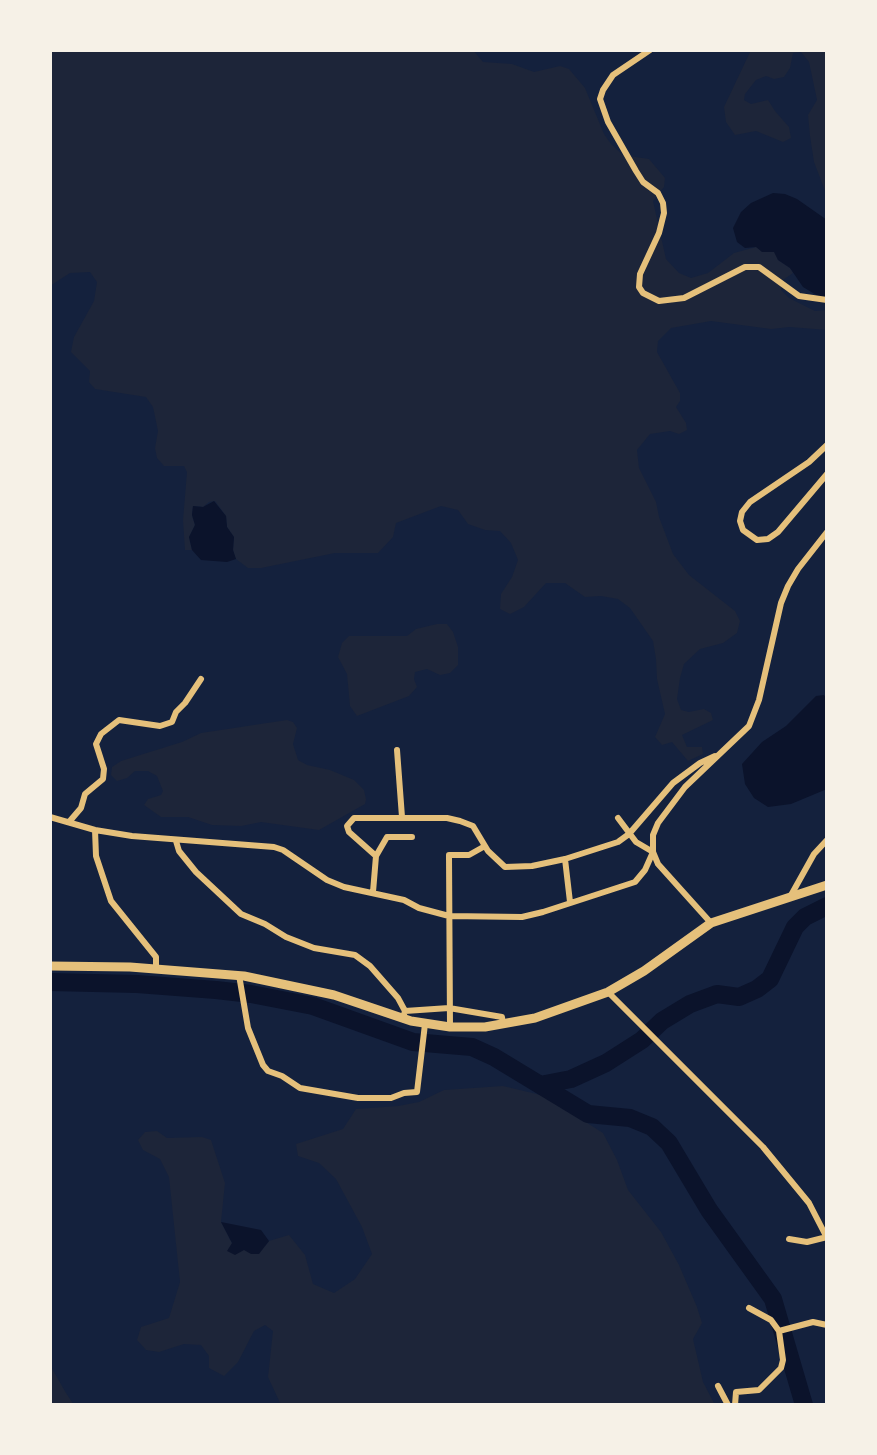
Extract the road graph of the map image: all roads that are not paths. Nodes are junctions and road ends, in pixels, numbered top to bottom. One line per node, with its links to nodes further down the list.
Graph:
1 (650, 50): 2 (street)
2 (827, 300)
3 (827, 445): 4 (street)
4 (827, 474)
5 (827, 532): 8 (street)
6 (201, 679): 14 (street)
7 (397, 750): 12 (street)
8 (715, 756): 9 (street); 10 (street)
9 (673, 783): 10 (street); 16 (street)
10 (683, 791): 21 (street)
11 (50, 817): 14 (street)
12 (402, 817): 20 (street); 22 (street)
13 (618, 818): 16 (street)
14 (69, 822): 15 (street)
15 (95, 830): 19 (street); 31 (street)
16 (629, 834): 21 (street); 23 (street)
17 (412, 837): 22 (street)
18 (827, 840): 26 (street)
19 (176, 841): 25 (street); 35 (street)
20 (485, 846): 23 (street); 28 (street)
21 (653, 852): 27 (street); 29 (street)
22 (376, 856): 25 (street)
23 (565, 859): 27 (street)
24 (827, 885): 26 (main road)
25 (373, 892): 28 (street)
26 (789, 899): 29 (main road)
27 (570, 902): 28 (street)
28 (449, 916): 34 (street)
29 (711, 923): 33 (main road)
30 (50, 966): 31 (main road)
31 (156, 968): 32 (main road)
32 (239, 979): 35 (main road); 37 (street)
33 (608, 992): 36 (main road); 39 (street)
34 (449, 1008): 35 (street); 36 (street); 38 (street)
35 (404, 1015): 37 (main road)
36 (503, 1025): 38 (main road)
37 (424, 1027): 38 (main road)
38 (450, 1027)
39 (827, 1238): 40 (street)
40 (789, 1239)
41 (749, 1308): 43 (street)
42 (827, 1325): 43 (street)
43 (782, 1330): 46 (street)
44 (718, 1386): 45 (street)
45 (728, 1405)
46 (735, 1405)

